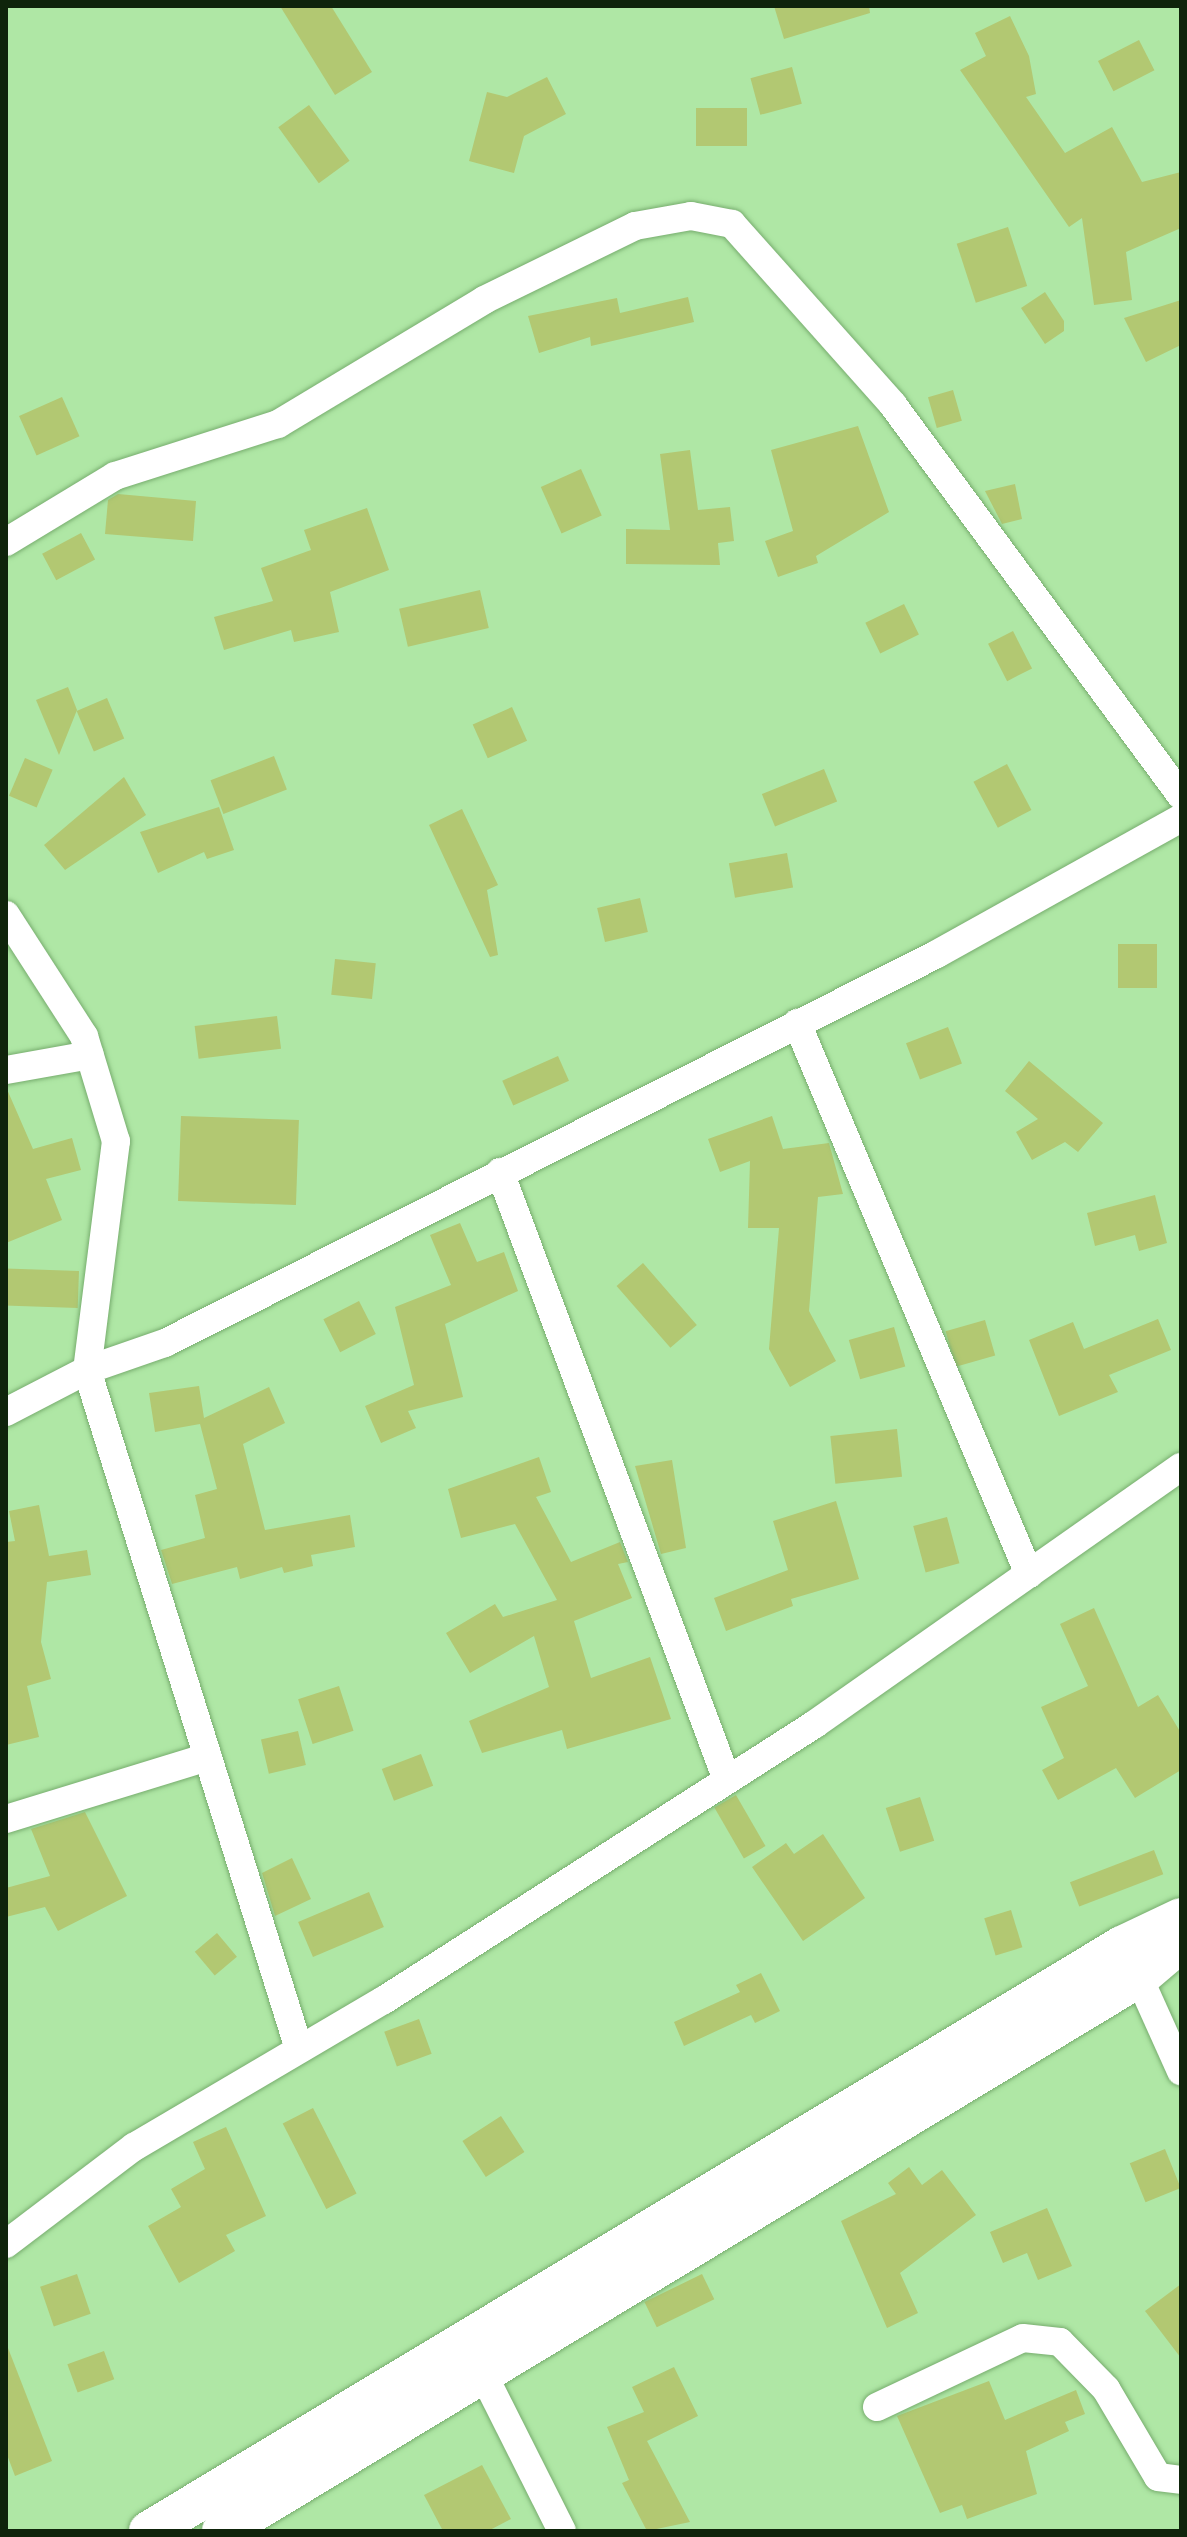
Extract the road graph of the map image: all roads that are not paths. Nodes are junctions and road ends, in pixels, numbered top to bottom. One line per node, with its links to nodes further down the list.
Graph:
1 (6, 542): 2 (street)
2 (1181, 795)
3 (1181, 818): 5 (street)
4 (6, 915): 6 (street)
5 (797, 1023): 8 (street); 12 (street)
6 (90, 1055): 7 (street); 9 (street)
7 (6, 1070)
8 (500, 1172): 9 (street); 14 (street)
9 (87, 1370): 10 (street); 13 (street)
10 (6, 1412)
11 (1181, 1467): 12 (street)
12 (1029, 1574): 14 (street)
13 (208, 1757): 15 (street); 19 (street)
14 (727, 1780): 19 (street)
15 (6, 1819)
16 (1181, 1918): 18 (main road)
17 (1181, 1942): 18 (main road)
18 (1132, 1961): 20 (street); 22 (main road)
19 (299, 2049): 21 (street)
20 (1181, 2071)
21 (6, 2244)
22 (475, 2358): 25 (main road); 26 (main road); 27 (street)
23 (877, 2407): 24 (street)
24 (1181, 2480)
25 (149, 2531)
26 (222, 2531)
27 (562, 2531)

